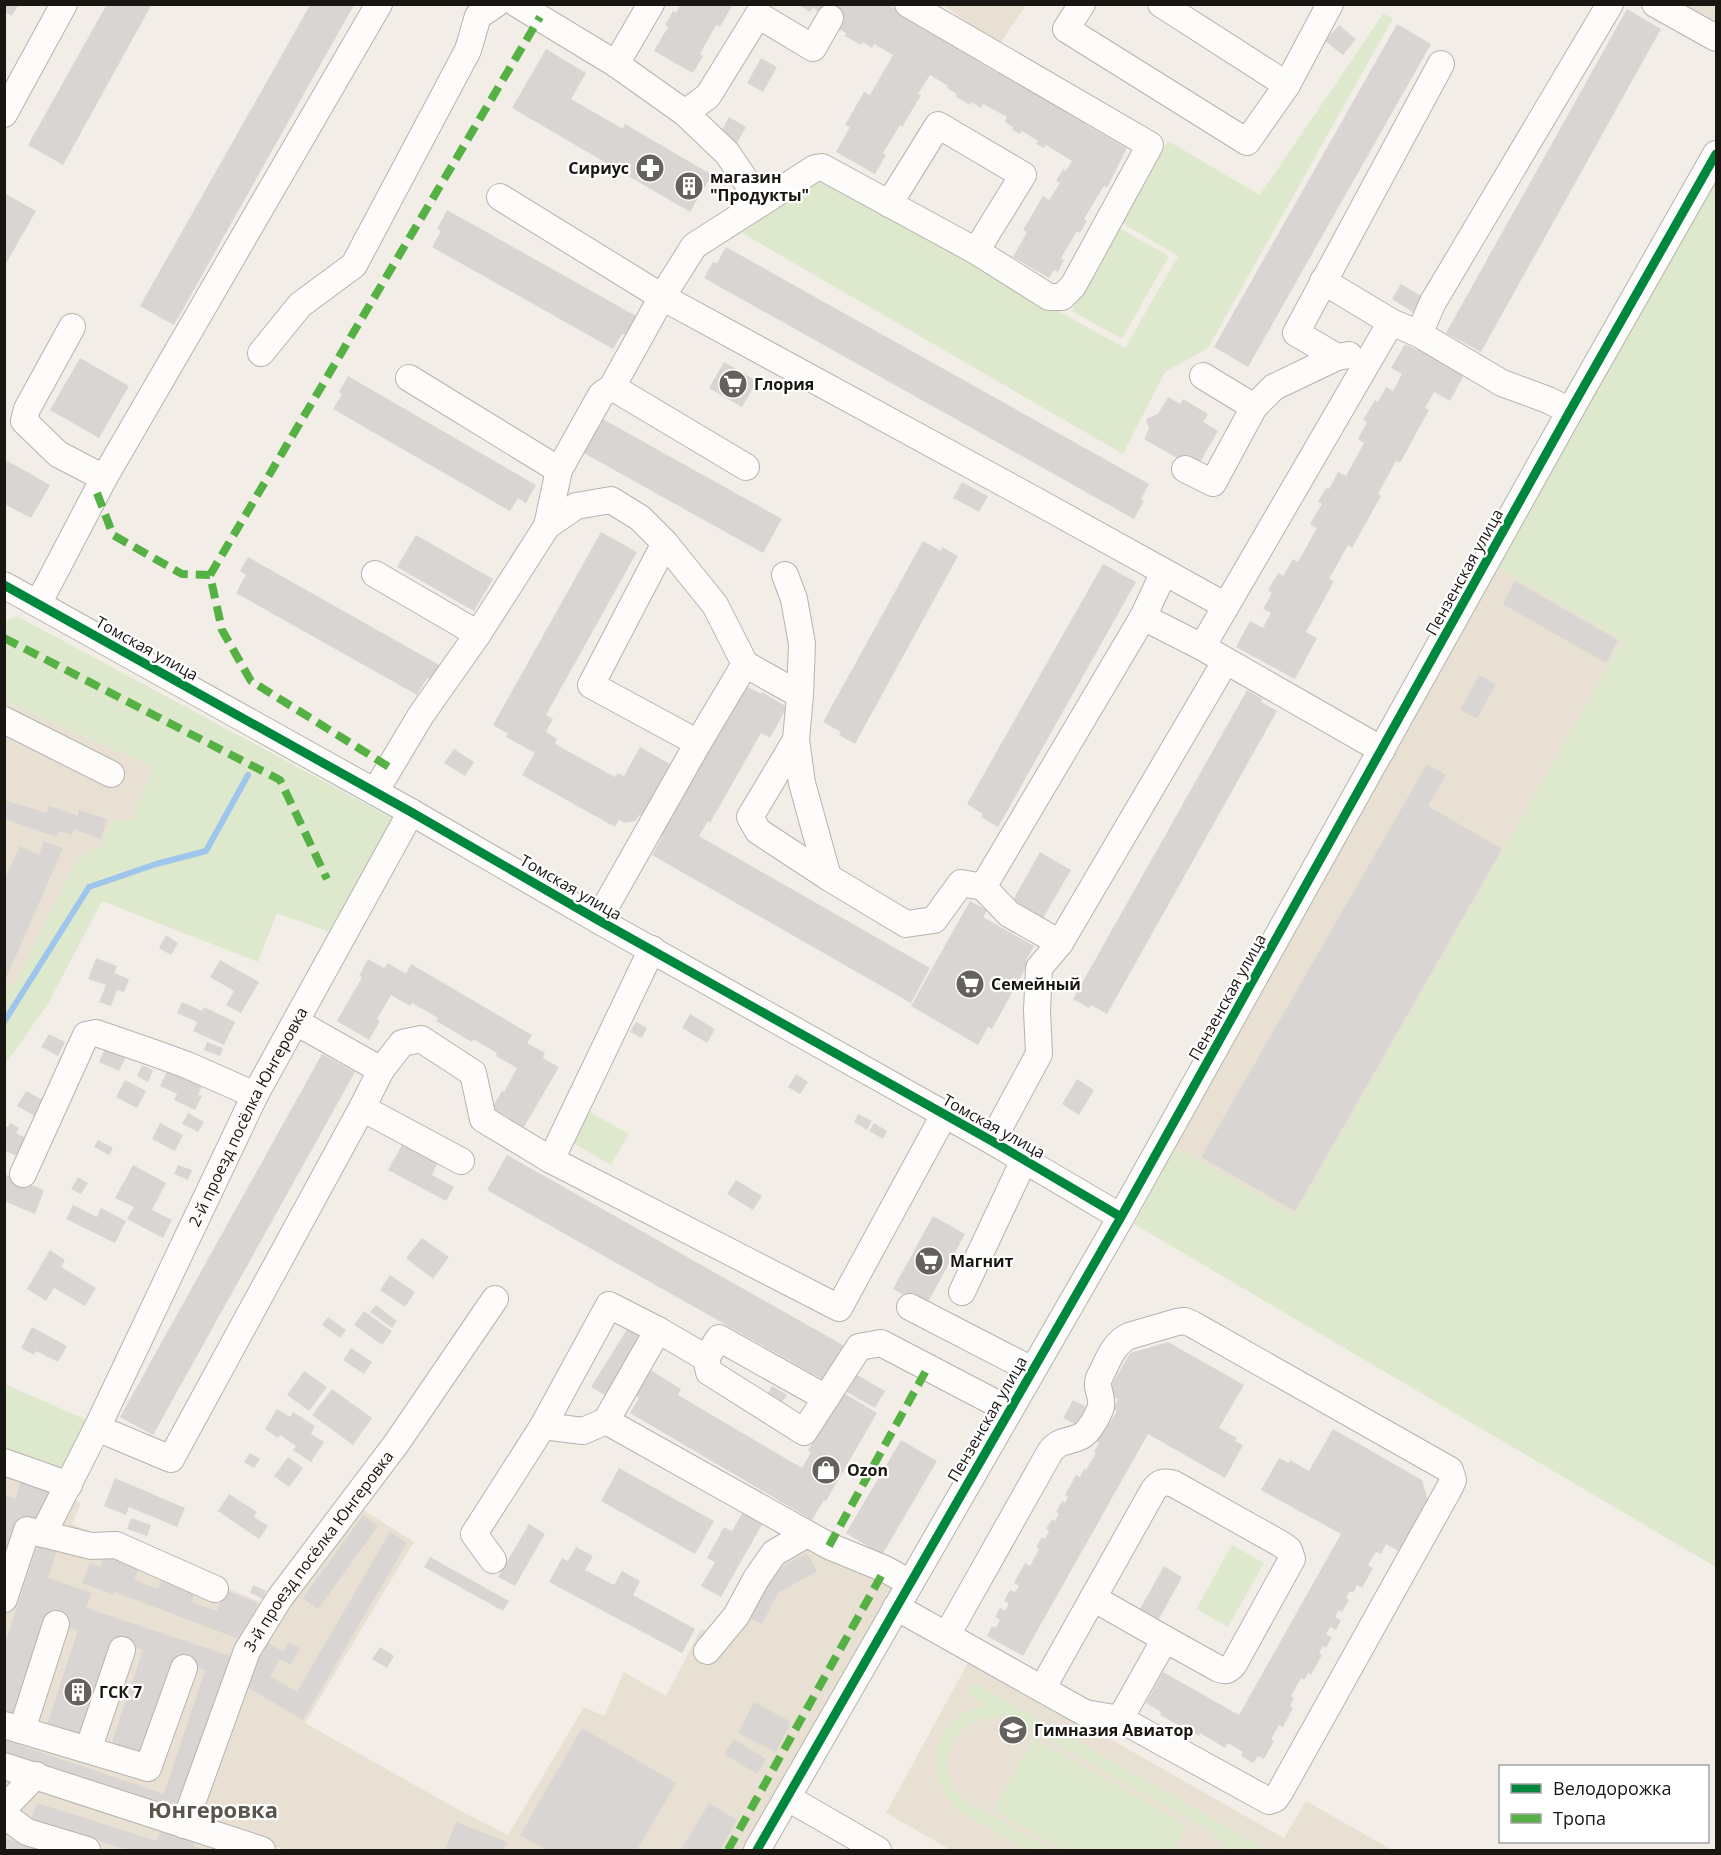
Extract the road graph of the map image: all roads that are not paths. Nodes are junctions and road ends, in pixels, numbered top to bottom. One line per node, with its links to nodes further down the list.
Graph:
1 (64, 4): 18 (street)
2 (379, 4): 40 (street)
3 (496, 4): 30 (street)
4 (517, 4): 14 (street)
5 (651, 4): 14 (street)
6 (908, 4): 23 (street)
7 (1082, 4): 16 (street)
8 (1161, 4): 16 (street)
9 (1330, 4): 16 (street)
10 (1610, 4): 28 (street)
11 (1655, 4): 13 (street)
12 (830, 18): 17 (street)
13 (1716, 38)
14 (616, 64): 17 (street)
15 (1441, 64): 24 (street)
16 (1287, 85)
17 (685, 113): 21 (street)
18 (4, 114)
19 (1716, 154): 36 (street, Пензенская улица)
20 (500, 196): 25 (street)
21 (761, 203): 22 (street); 25 (street)
22 (889, 204): 23 (street); 23 (street)
23 (976, 251)
24 (1323, 281): 26 (street); 31 (street)
25 (662, 297): 34 (street); 43 (street)
26 (1391, 322): 28 (street); 29 (street)
27 (72, 327): 40 (street)
28 (1419, 334): 36 (street)
29 (1373, 351): 31 (street); 48 (street)
30 (261, 353)
31 (1337, 357): 35 (street)
32 (1203, 376): 35 (street)
33 (409, 378): 39 (street)
34 (612, 387): 37 (street); 39 (street)
35 (1254, 406): 38 (street)
36 (1570, 411): 58 (street, Пензенская улица)
37 (746, 467)
38 (1185, 469)
39 (559, 470): 41 (street)
40 (104, 478): 47 (street)
41 (547, 526): 42 (street); 50 (street)
42 (665, 543): 53 (street); 57 (street)
43 (1164, 572): 48 (street); 49 (street)
44 (375, 574): 50 (street)
45 (785, 575): 54 (street)
46 (5, 586): 47 (street, Томская улица)
47 (38, 604): 60 (street, Томская улица)
48 (1226, 606): 51 (street)
49 (1143, 617): 51 (street); 63 (street)
50 (478, 634): 60 (street)
51 (1202, 647): 52 (street)
52 (1226, 662): 58 (street); 65 (street)
53 (746, 664): 54 (street); 57 (street)
54 (800, 695): 56 (street)
55 (4, 720): 59 (street)
56 (796, 740): 62 (street); 62 (street)
57 (698, 743): 64 (street)
58 (1382, 750): 77 (street, Пензенская улица)
59 (111, 774)
60 (375, 792): 61 (street, Томская улица)
61 (411, 812): 64 (street, Томская улица); 67 (street, 2-й проезд посёлка Юнгеровка)
62 (828, 877): 63 (street)
63 (983, 887): 65 (street)
64 (598, 920): 66 (street, Томская улица)
65 (1060, 943): 72 (street)
66 (651, 949): 71 (street, Томская улица); 73 (street)
67 (296, 1022): 68 (street); 69 (street, 2-й проезд посёлка Юнгеровка)
68 (381, 1070): 70 (street); 73 (street)
69 (255, 1095): 76 (street); 88 (street, 2-й проезд посёлка Юнгеровка)
70 (362, 1108): 75 (street); 88 (street)
71 (944, 1115): 72 (street, Томская улица); 73 (street)
72 (992, 1141): 74 (street, Томская улица)
73 (551, 1160)
74 (1024, 1160): 77 (street, Томская улица); 78 (street)
75 (461, 1161)
76 (23, 1174)
77 (1121, 1217): 83 (street, Пензенская улица)
78 (962, 1292)
79 (495, 1299): 114 (street, 3-й проезд посёлка Юнгеровка)
80 (910, 1307): 83 (street)
81 (658, 1330): 82 (street); 86 (street); 87 (street)
82 (706, 1358): 84 (street); 84 (street)
83 (1032, 1370): 85 (street, Пензенская улица)
84 (826, 1398): 85 (street)
85 (1009, 1410): 94 (street, Пензенская улица)
86 (606, 1421): 87 (street); 92 (street)
87 (543, 1426): 93 (street)
88 (98, 1428): 90 (street, 2-й проезд посёлка Юнгеровка)
89 (4, 1462): 90 (street)
90 (69, 1485): 91 (street, 2-й проезд посёлка Юнгеровка)
91 (43, 1534): 95 (street); 97 (street)
92 (807, 1534): 94 (street); 103 (street)
93 (494, 1560)
94 (910, 1583): 98 (street, Пензенская улица)
95 (215, 1589)
96 (1093, 1598): 101 (street); 101 (street); 105 (street)
97 (4, 1599)
98 (896, 1607): 100 (street); 111 (street, Пензенская улица)
99 (56, 1624): 107 (street)
100 (947, 1635): 105 (street); 106 (street)
101 (1164, 1639): 106 (street)
102 (122, 1650): 108 (street)
103 (707, 1651)
104 (184, 1668): 108 (street)
105 (1042, 1689): 106 (street)
106 (1120, 1719)
107 (13, 1728): 108 (street)
108 (88, 1750)
109 (4, 1766): 110 (street)
110 (36, 1775): 112 (street); 114 (street)
111 (788, 1798): 117 (street, Пензенская улица); 118 (street)
112 (4, 1808)
113 (4, 1815): 115 (street)
114 (184, 1825): 116 (street)
115 (87, 1851)
116 (262, 1851)
117 (757, 1851)
118 (878, 1851)

